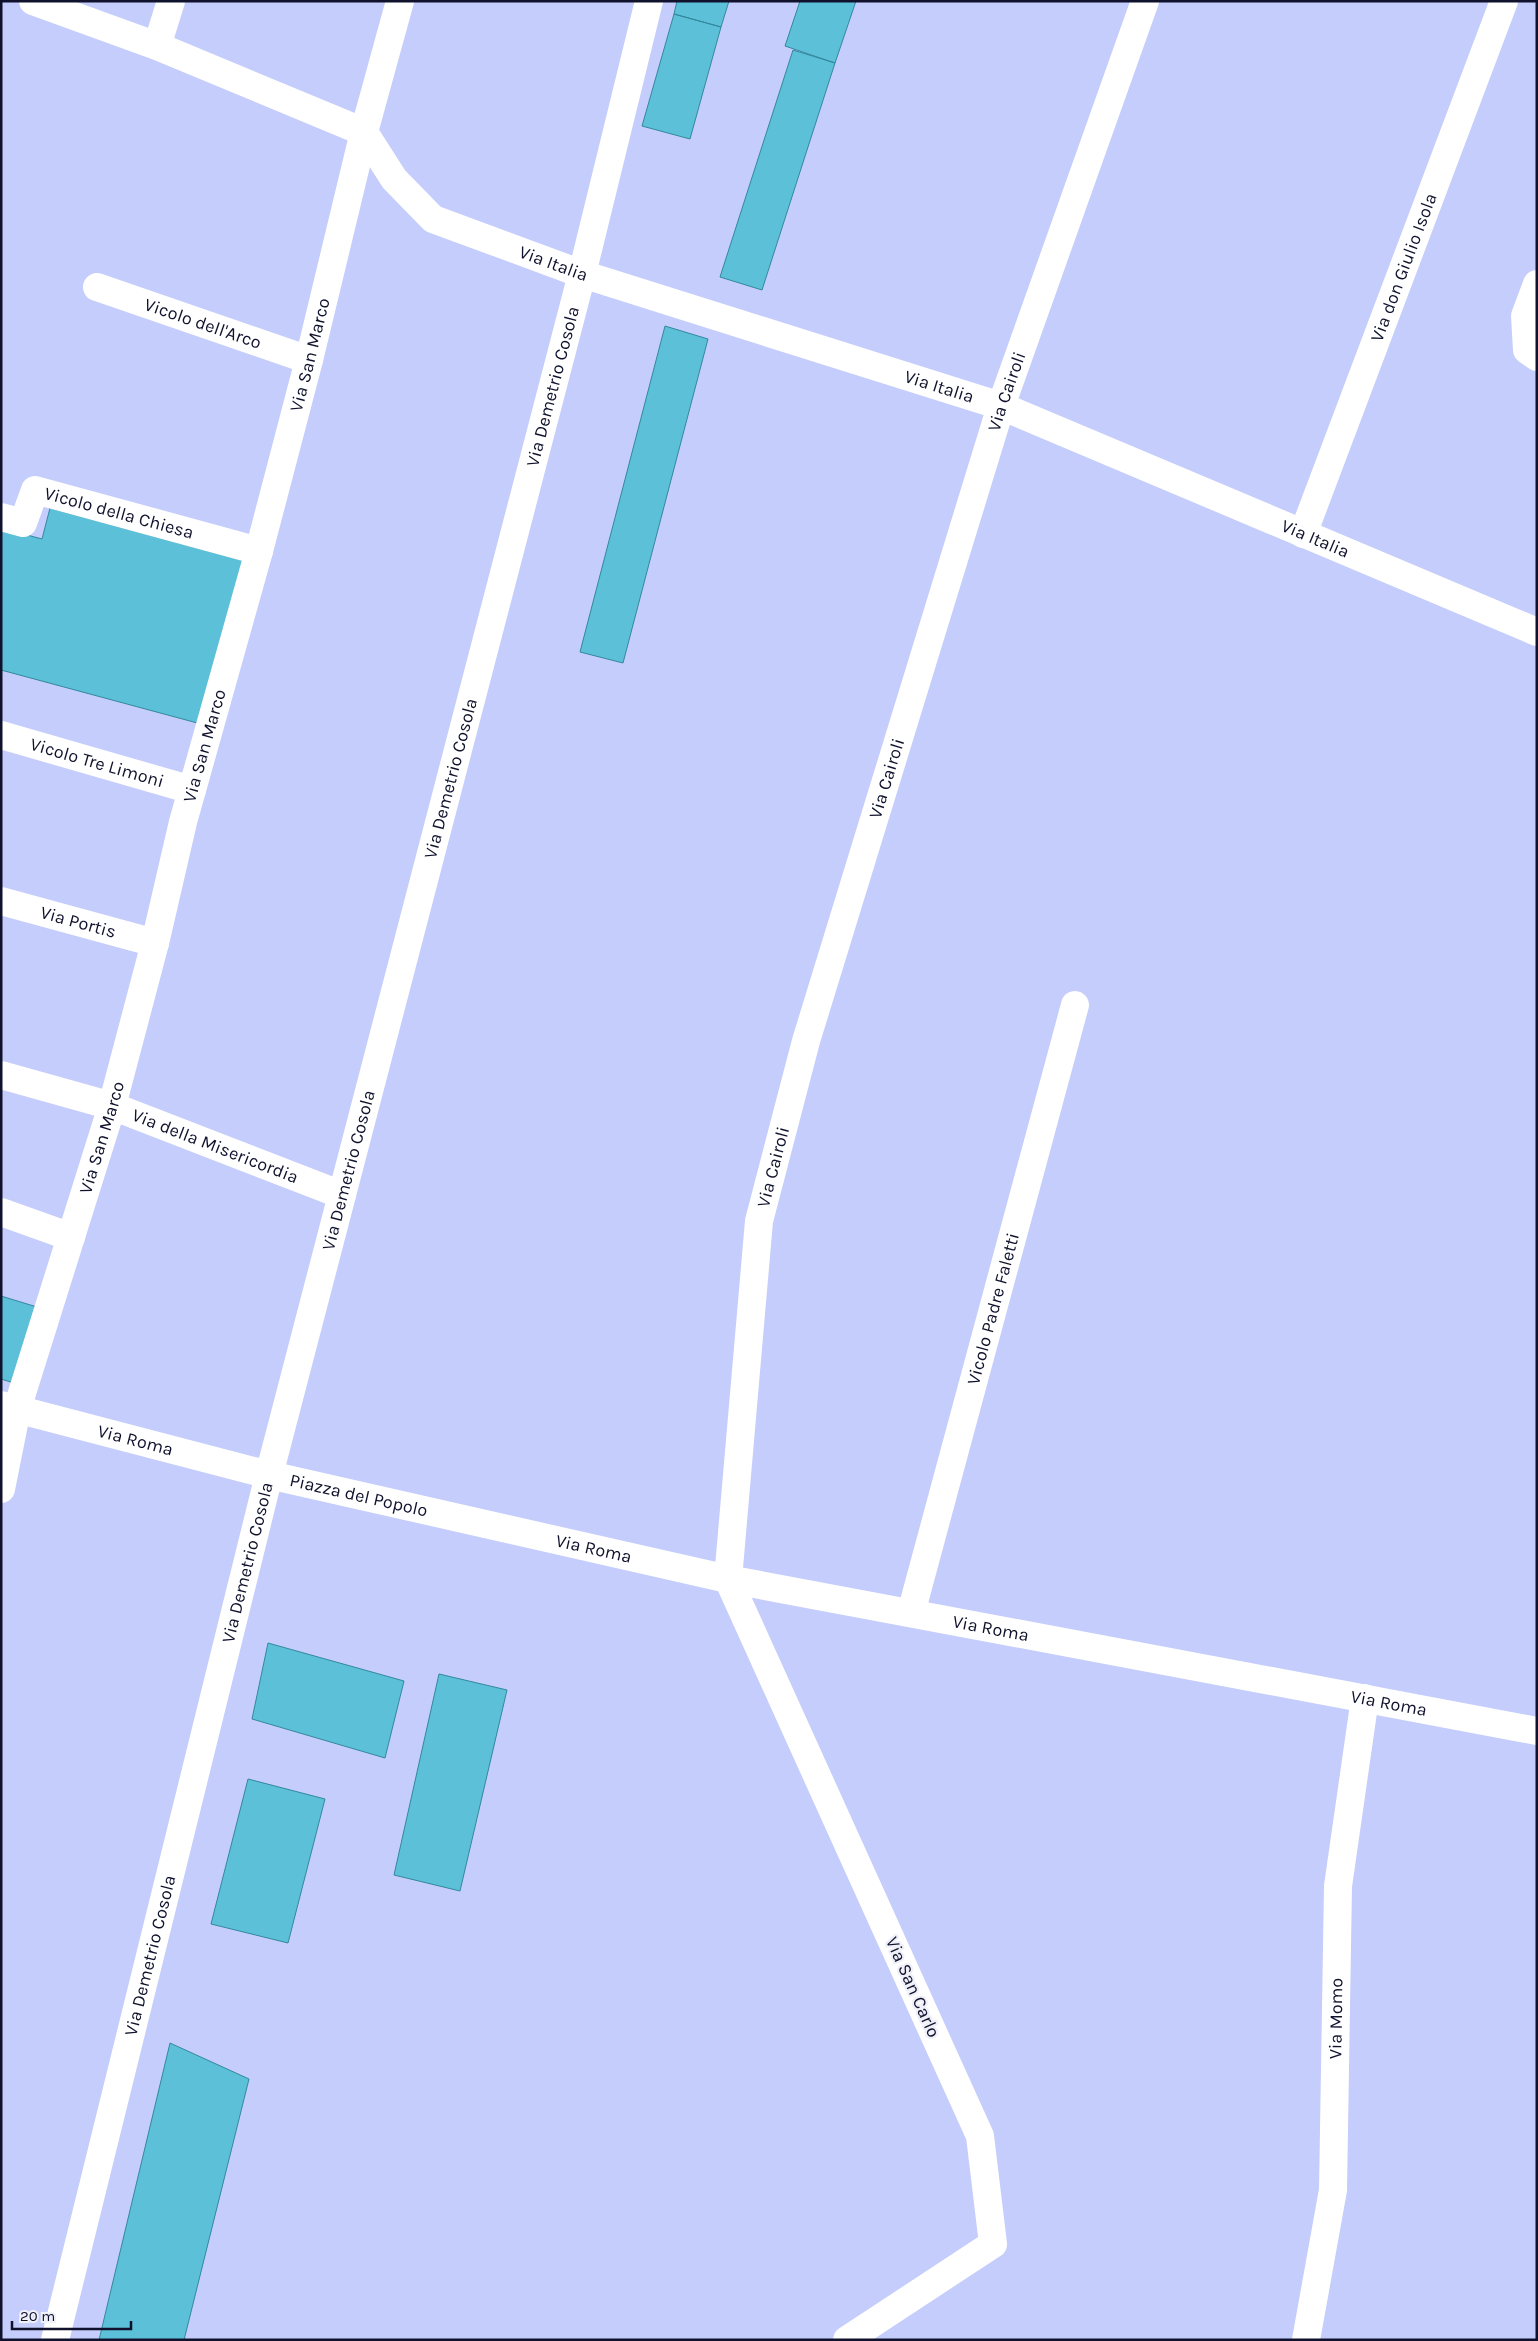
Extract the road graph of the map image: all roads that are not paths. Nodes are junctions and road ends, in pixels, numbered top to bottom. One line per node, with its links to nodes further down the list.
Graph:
1 (34, 1): 7 (street)
2 (170, 1): 7 (street)
3 (400, 1): 8 (street, Via San Marco)
4 (649, 1): 9 (street, Via Demetrio Cosola)
5 (1145, 1): 14 (street, Via Cairoli)
6 (1504, 1): 16 (street, Via don Giulio Isola)
7 (157, 46): 8 (street)
8 (364, 132): 9 (street, Via Italia); 13 (street, Via San Marco)
9 (582, 274): 14 (street, Via Italia); 26 (street, Via Demetrio Cosola)
10 (1537, 284): 12 (street)
11 (97, 287): 13 (street, Vicolo dell'Arco)
12 (1537, 357)
13 (309, 360): 17 (street, Via San Marco)
14 (1001, 406): 16 (street, Via Italia); 33 (street, Via Cairoli)
15 (1, 517): 17 (street, Vicolo della Chiesa)
16 (1303, 534): 18 (street, Via Italia)
17 (259, 551): 20 (street, Via San Marco)
18 (1537, 632)
19 (1, 735): 20 (street, Vicolo Tre Limoni)
20 (192, 790): 22 (street, Via San Marco)
21 (1, 901): 22 (street, Via Portis)
22 (155, 943): 25 (street, Via San Marco)
23 (1075, 1006): 34 (street, Vicolo Padre Faletti)
24 (1, 1075): 25 (street, Via della Misericordia)
25 (112, 1106): 26 (street, Via della Misericordia); 28 (street, Via San Marco)
26 (342, 1195): 30 (street, Via Demetrio Cosola)
27 (1, 1212): 28 (street)
28 (71, 1237): 29 (street, Via San Marco)
29 (9, 1407): 30 (street, Via Roma); 31 (street, Via San Marco)
30 (269, 1475): 32 (street, Piazza del Popolo); 37 (street, Via Demetrio Cosola)
31 (1, 1489)
32 (448, 1515): 33 (street, Via Roma)
33 (728, 1579): 34 (street, Via Roma); 38 (street, Via San Carlo)
34 (911, 1613): 35 (street, Via Roma)
35 (1365, 1698): 36 (street, Via Roma); 39 (street, Via Momo)
36 (1537, 1730)
37 (55, 2340)
38 (847, 2340)
39 (1306, 2340)

